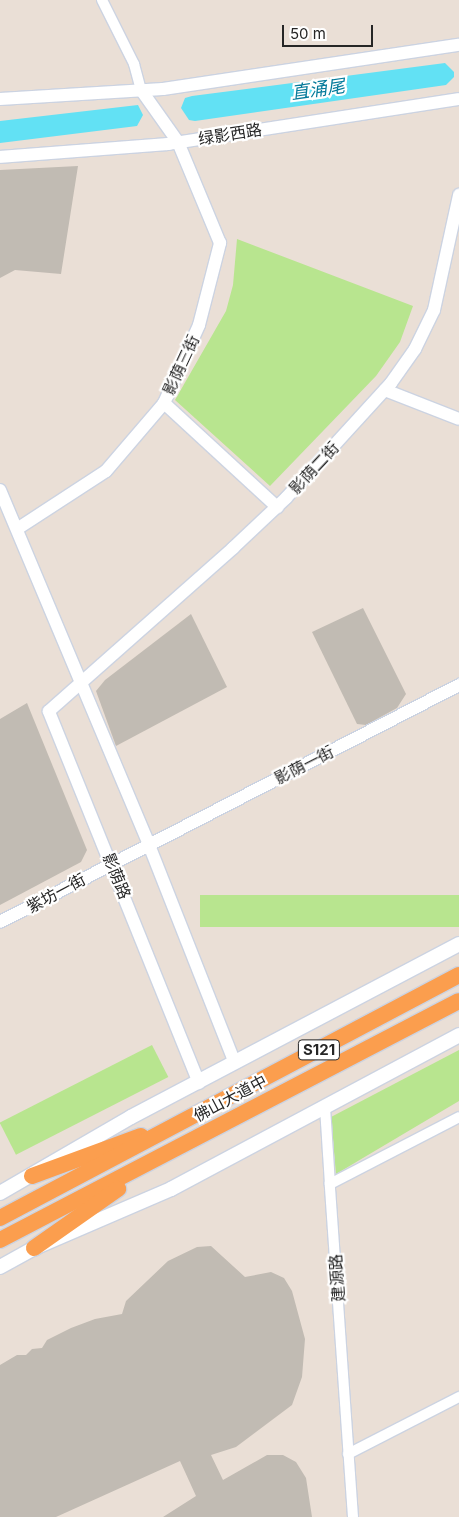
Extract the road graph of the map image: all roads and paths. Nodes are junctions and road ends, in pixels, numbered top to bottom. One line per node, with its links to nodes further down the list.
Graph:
1 (102, 0): 3 (street)
2 (459, 45): 3 (street)
3 (141, 90): 4 (street); 6 (street, 影荫三街)
4 (0, 99)
5 (459, 99): 6 (street, 绿影西路)
6 (178, 142): 7 (street, 绿影西路); 10 (street, 影荫三街)
7 (0, 158)
8 (459, 195): 9 (street, 影荫二街)
9 (385, 390): 11 (street); 13 (street, 影荫二街)
10 (164, 403): 13 (street); 14 (street, 影荫三街)
11 (459, 419)
12 (0, 490): 14 (street)
13 (277, 507): 15 (street, 影荫二街)
14 (17, 529): 15 (street)
15 (82, 684): 17 (street); 18 (street, 影荫路)
16 (459, 685): 17 (street, 影荫一街)
17 (149, 845): 18 (street, 影荫一街); 24 (street)
18 (112, 864): 19 (street, 紫坊一街); 25 (street, 影荫路)
19 (0, 922)
20 (459, 944): 24 (main road, 佛山大道中)
21 (459, 975): 28 (highway, 佛山大道中 / S121)
22 (459, 1001): 29 (highway, 佛山大道中 / S121)
23 (459, 1035): 26 (main road)
24 (235, 1063): 25 (main road, 佛山大道中)
25 (199, 1082): 30 (main road, 佛山大道中)
26 (325, 1107): 31 (street, 建源路); 35 (main road)
27 (459, 1117): 31 (street)
28 (179, 1125): 30 (highway); 33 (highway, 佛山大道中 / S121)
29 (187, 1144): 34 (highway, 佛山大道中 / S121); 35 (highway)
30 (32, 1176): 32 (main road, 佛山大道中)
31 (330, 1184): 38 (street, 建源路)
32 (0, 1193)
33 (0, 1218)
34 (0, 1240)
35 (34, 1248): 36 (main road)
36 (0, 1267)
37 (459, 1397): 38 (street)
38 (348, 1454): 39 (street, 建源路)
39 (353, 1517)

